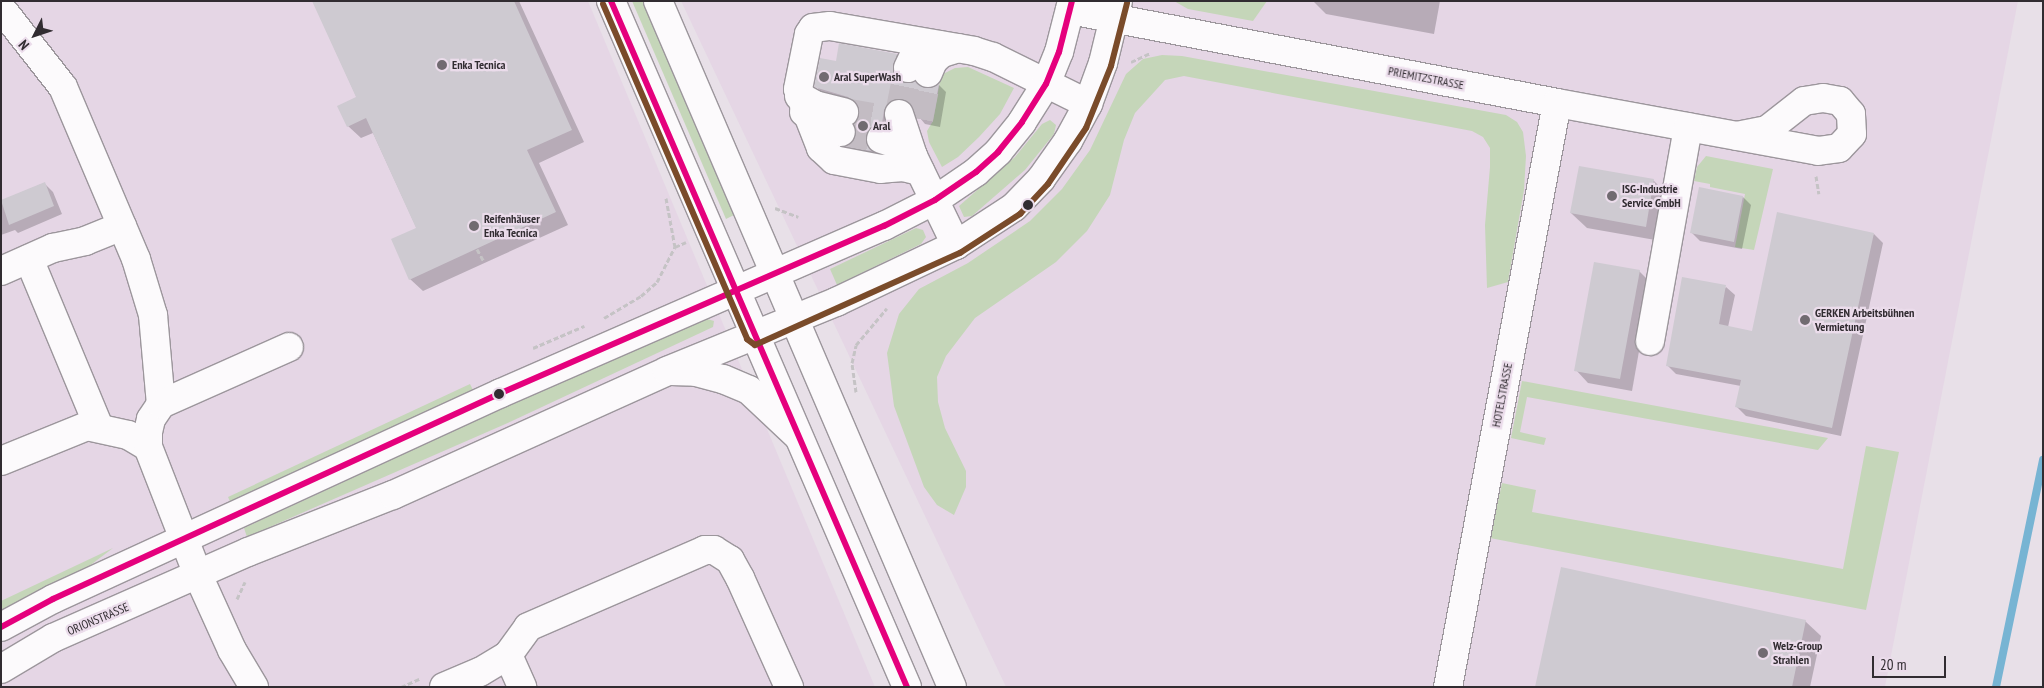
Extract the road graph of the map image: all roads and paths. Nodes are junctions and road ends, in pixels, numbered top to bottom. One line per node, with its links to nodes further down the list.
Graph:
1 (611, 1): 23 (street)
2 (658, 1): 20 (street)
3 (1071, 6): 5 (street, PRIEMITZSTRASSE); 10 (street)
4 (1, 8): 22 (street)
5 (1116, 10): 11 (street, PRIEMITZSTRASSE); 13 (street, ORIONSTRASSE)
6 (948, 46): 9 (street); 10 (street); 12 (street)
7 (1154, 52): 8 (path)
8 (1126, 65)
9 (918, 71)
10 (1046, 84): 13 (street); 19 (street)
11 (1557, 103): 15 (street, PRIEMITZSTRASSE); 57 (street, HOTELSTRASSE)
12 (802, 104): 14 (street); 19 (street)
13 (1088, 104): 24 (street, ORIONSTRASSE)
14 (842, 122)
15 (1688, 127): 16 (street, PRIEMITZSTRASSE); 36 (street)
16 (1737, 136)
17 (1818, 168): 18 (path)
18 (1819, 194)
19 (935, 200): 24 (street); 29 (street)
20 (750, 215): 21 (path); 29 (street)
21 (798, 217)
22 (122, 226): 26 (street); 41 (street)
23 (710, 232): 30 (street); 32 (path)
24 (956, 245): 33 (street, ORIONSTRASSE)
25 (477, 249): 27 (path)
26 (29, 259): 28 (street); 42 (street)
27 (483, 260)
28 (1, 271)
29 (774, 272): 30 (street); 33 (street)
30 (734, 289): 35 (street); 46 (street)
31 (889, 305): 37 (path)
32 (602, 319)
33 (795, 320): 35 (street, ORIONSTRASSE); 56 (street)
34 (587, 325): 39 (path)
35 (755, 336): 40 (street, ORIONSTRASSE); 43 (street)
36 (1650, 341)
37 (856, 345)
38 (289, 347): 41 (street)
39 (528, 350)
40 (667, 371): 43 (street); 47 (street, ORIONSTRASSE)
41 (161, 404): 44 (street)
42 (100, 426): 44 (street); 45 (street)
43 (800, 438): 55 (street)
44 (148, 447): 46 (street)
45 (1, 461)
46 (185, 541): 47 (street); 48 (street)
47 (198, 575): 50 (street, ORIONSTRASSE); 51 (street)
48 (1, 627)
49 (508, 655): 52 (street); 53 (street); 54 (street)
50 (1, 669)
51 (254, 687)
52 (444, 687)
53 (522, 687)
54 (789, 687)
55 (907, 687)
56 (952, 687)
57 (1448, 687)

